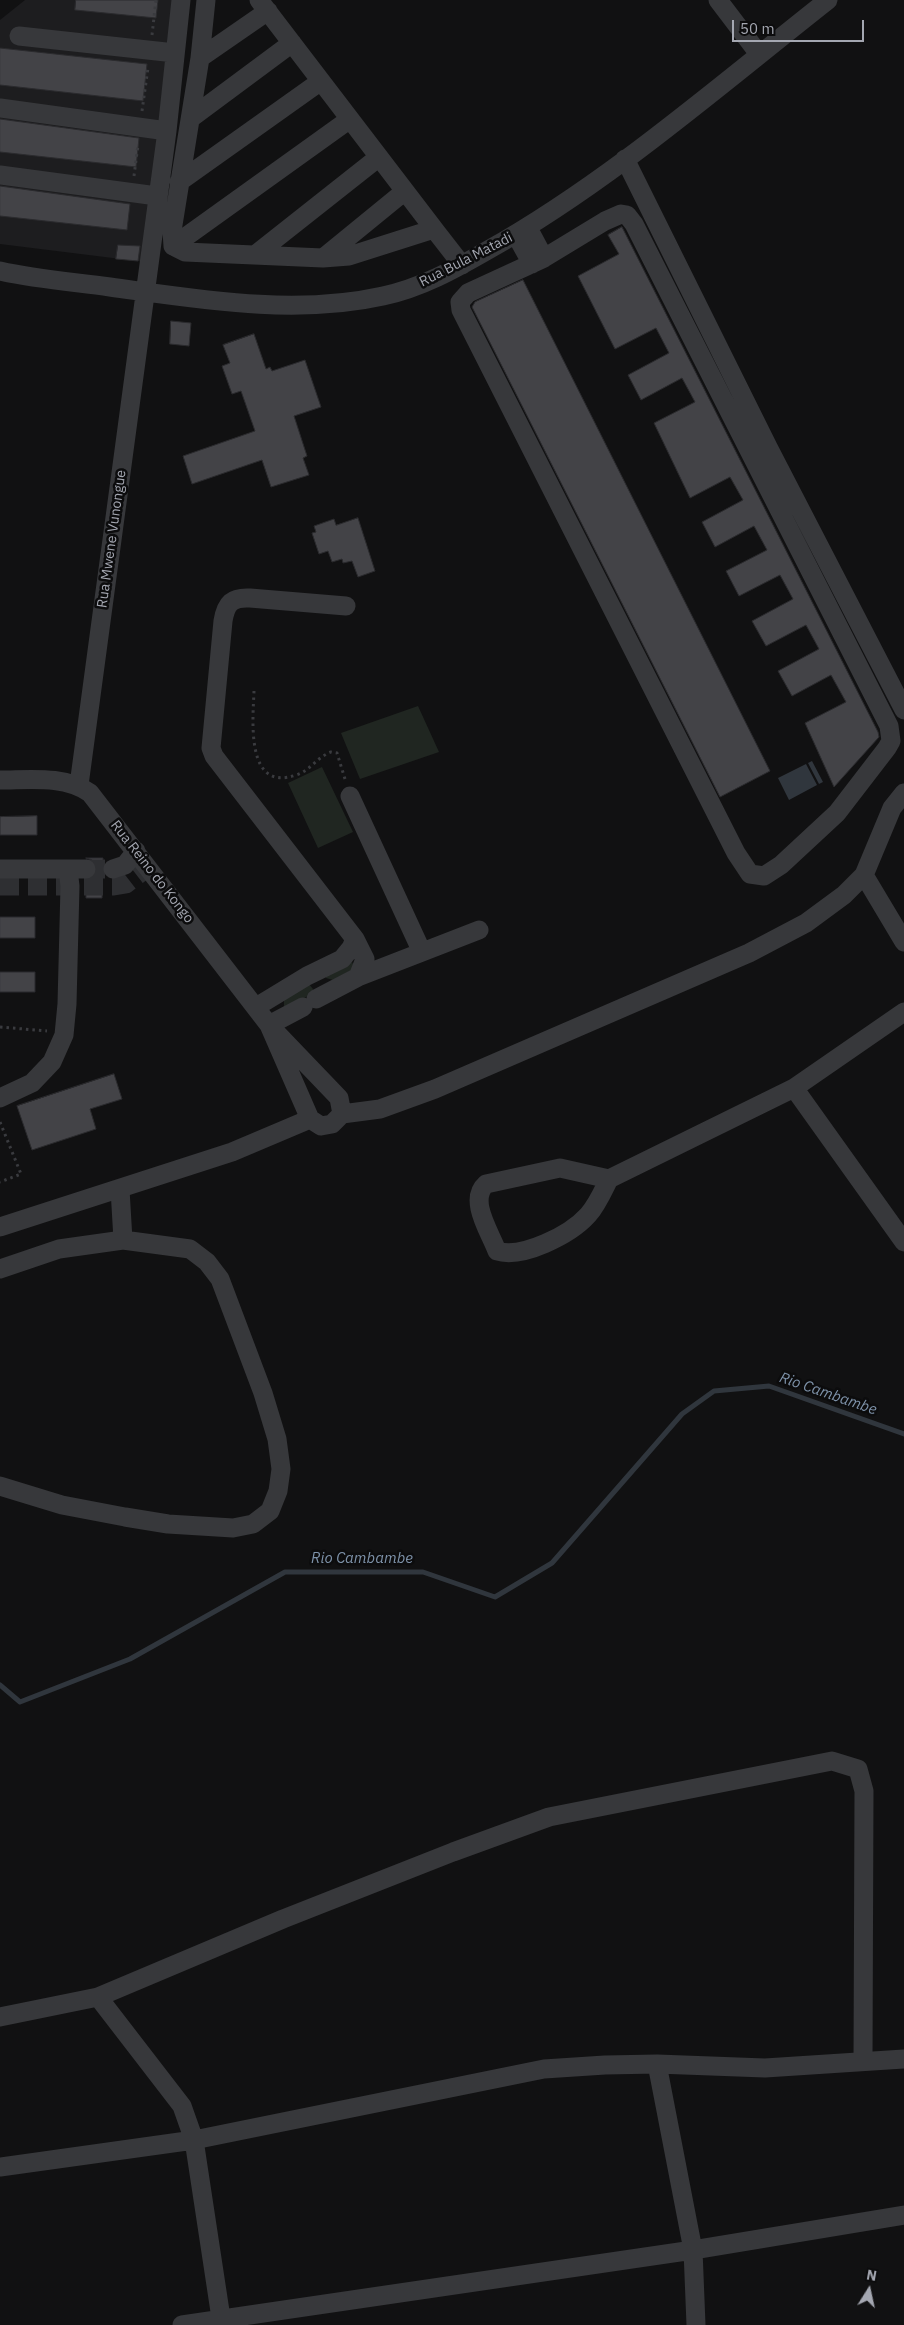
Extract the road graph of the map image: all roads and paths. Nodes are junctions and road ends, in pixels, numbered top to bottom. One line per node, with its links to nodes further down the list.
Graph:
1 (181, 0): 8 (street, Rua Mwene Vunongue)
2 (206, 0): 10 (street)
3 (718, 0): 9 (street)
4 (828, 0): 9 (street, Rua Bula Matadi)
5 (263, 5): 7 (street); 10 (street)
6 (19, 36): 8 (street)
7 (292, 43): 11 (street); 13 (street)
8 (175, 53): 15 (street, Rua Mwene Vunongue)
9 (759, 54): 17 (street, Rua Bula Matadi)
10 (200, 58): 13 (street)
11 (321, 81): 14 (street); 19 (street)
12 (0, 108): 15 (street)
13 (191, 118): 19 (street)
14 (350, 119): 16 (street); 24 (street)
15 (167, 131): 21 (street, Rua Mwene Vunongue)
16 (379, 157): 20 (street); 25 (street)
17 (625, 159): 23 (street, Rua Bula Matadi); 33 (street)
18 (0, 175): 21 (street)
19 (180, 182): 24 (street)
20 (405, 191): 22 (street); 26 (street)
21 (157, 196): 30 (street, Rua Mwene Vunongue)
22 (434, 228): 26 (street); 28 (street)
23 (522, 231): 27 (street); 28 (street, Rua Bula Matadi)
24 (173, 246): 25 (street)
25 (255, 255): 26 (street)
26 (323, 258)
27 (538, 261): 27 (street)
28 (462, 264): 30 (street, Rua Bula Matadi)
29 (0, 271): 30 (street, Rua Bula Matadi)
30 (145, 292): 35 (street, Rua Mwene Vunongue)
31 (346, 606): 44 (street)
32 (254, 691): 37 (path)
33 (904, 710)
34 (0, 780): 35 (street)
35 (79, 785): 38 (street, Rua Reino do Kongo)
36 (904, 793): 42 (street)
37 (350, 796): 46 (street)
38 (136, 851): 41 (street); 50 (street, Rua Reino do Kongo)
39 (0, 869): 40 (street)
40 (70, 869): 54 (street); 57 (street)
41 (113, 869)
42 (864, 875): 45 (street); 58 (street)
43 (479, 930): 46 (street)
44 (355, 939): 47 (street); 48 (street)
45 (904, 942)
46 (421, 950): 48 (street)
47 (307, 976): 49 (street); 50 (street)
48 (358, 977): 49 (street)
49 (313, 1001): 52 (street)
50 (256, 1007): 52 (street, Rua Reino do Kongo)
51 (904, 1012): 56 (street)
52 (269, 1025): 58 (street, Rua Reino do Kongo); 59 (street, Rua Reino do Kongo)
53 (0, 1027): 54 (path)
54 (52, 1032): 55 (street)
55 (0, 1086)
56 (794, 1088): 61 (street); 66 (street)
57 (0, 1098)
58 (342, 1114): 59 (street)
59 (310, 1119): 63 (street)
60 (0, 1122): 62 (path)
61 (609, 1178): 61 (street)
62 (0, 1182)
63 (120, 1189): 64 (street); 65 (street)
64 (0, 1227)
65 (124, 1240): 67 (street); 68 (street)
66 (904, 1242)
67 (0, 1269)
68 (0, 1486)
69 (98, 1997): 70 (street); 72 (street); 74 (street)
70 (0, 2017)
71 (904, 2059): 72 (street)
72 (863, 2060): 73 (street)
73 (657, 2064): 74 (street); 77 (street)
74 (194, 2140): 75 (street); 78 (street)
75 (0, 2167)
76 (904, 2214): 77 (street)
77 (693, 2250): 78 (street); 80 (street)
78 (214, 2321): 79 (street)
79 (182, 2325)
80 (696, 2325)

